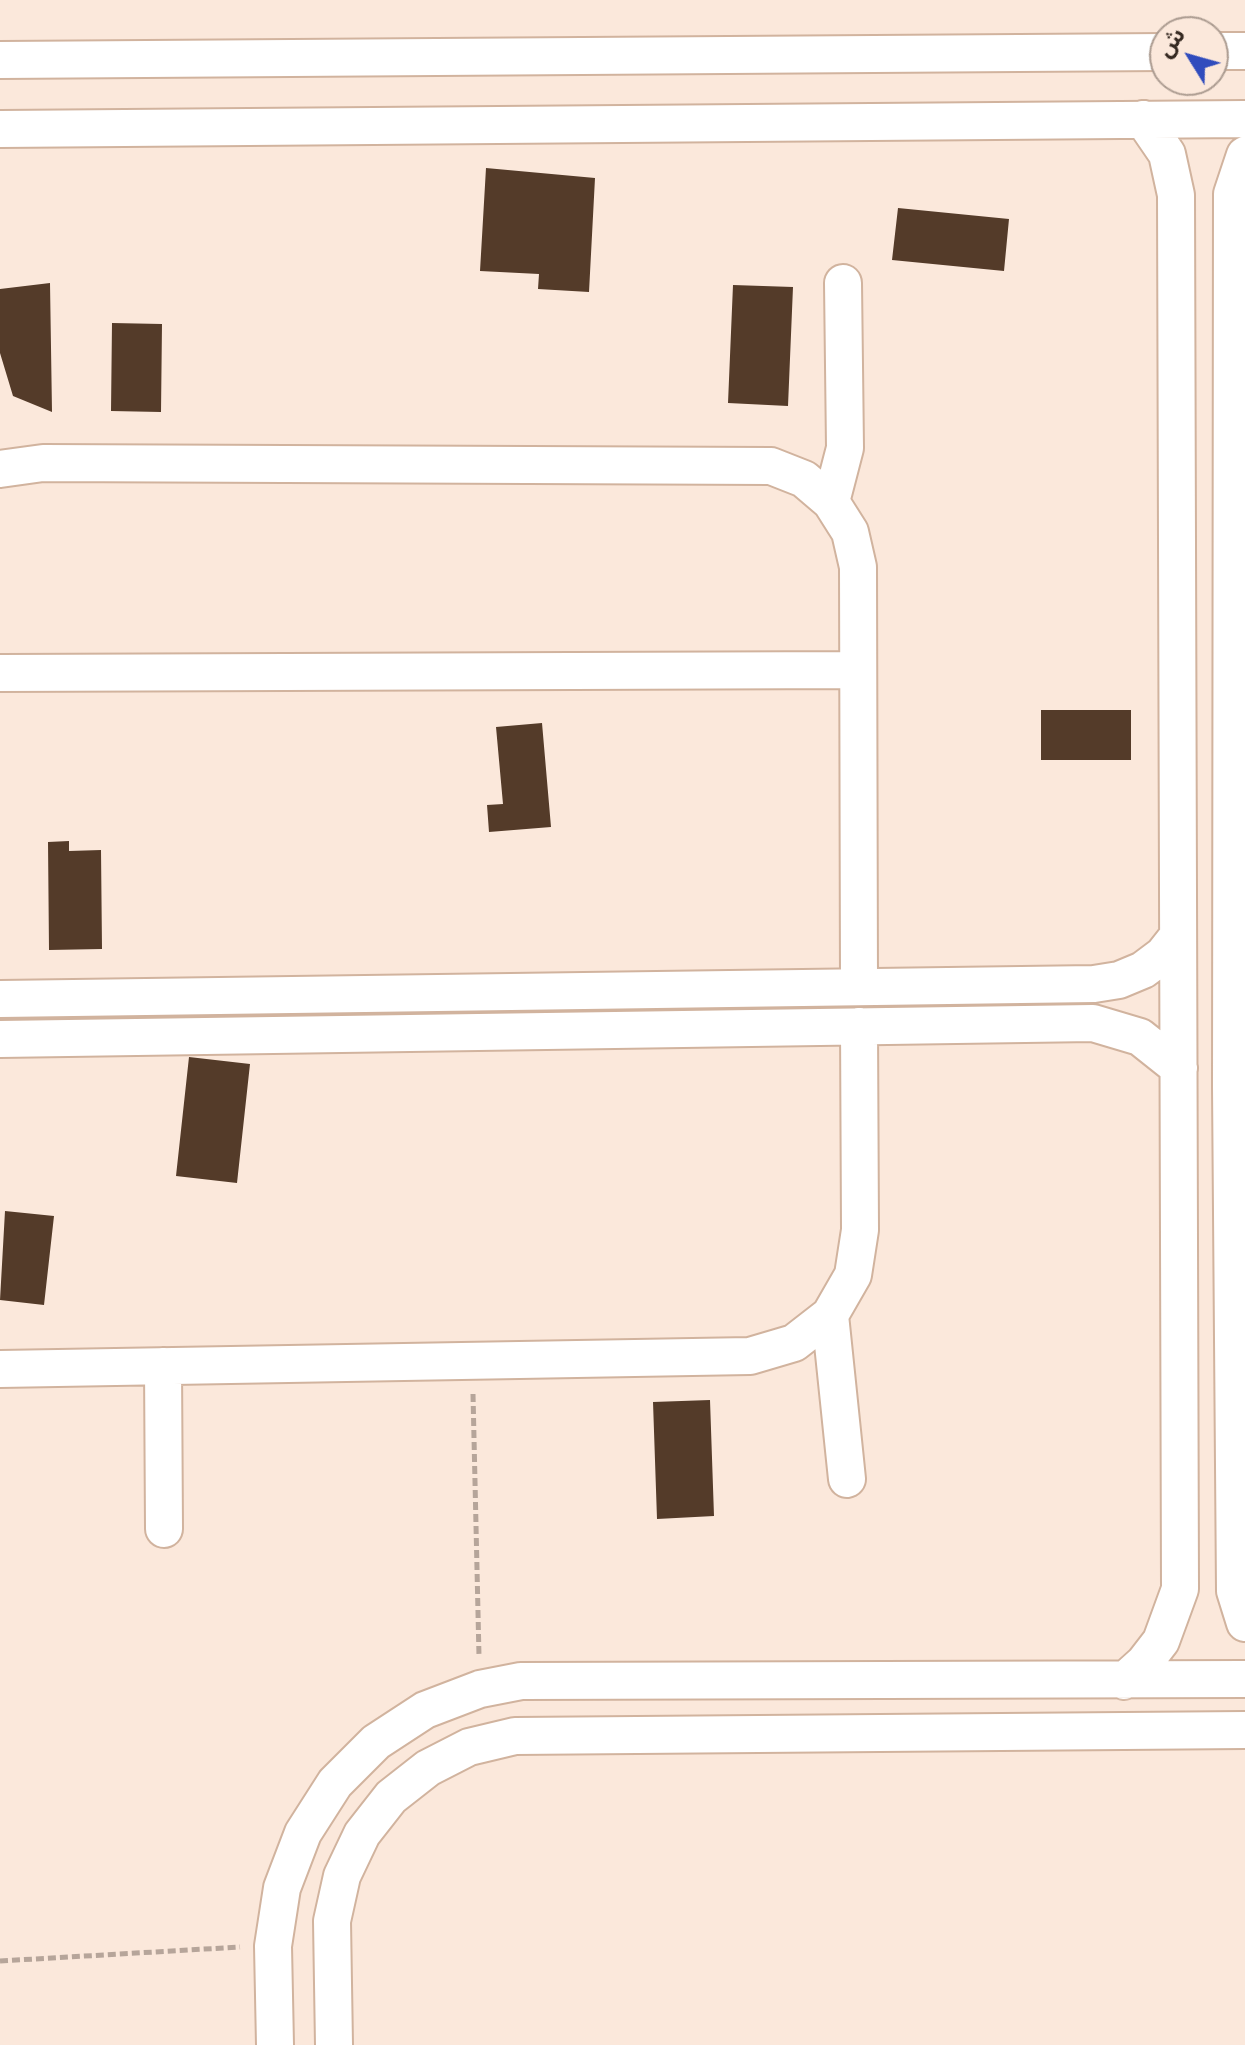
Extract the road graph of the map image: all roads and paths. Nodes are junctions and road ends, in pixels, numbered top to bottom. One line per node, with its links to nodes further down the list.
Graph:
1 (1149, 52): 2 (street)
2 (0, 60)
3 (1143, 119): 4 (street); 5 (street); 13 (street)
4 (1245, 119)
5 (0, 129)
6 (1245, 155): 12 (street)
7 (843, 283): 9 (street)
8 (0, 469): 9 (street)
9 (831, 502): 10 (street)
10 (858, 670): 11 (street); 14 (street)
11 (0, 673)
12 (1238, 932): 19 (street)
13 (1178, 936): 14 (street); 18 (street)
14 (859, 987): 15 (street)
15 (0, 999)
16 (859, 1026): 17 (street); 18 (street); 20 (street)
17 (0, 1039)
18 (1179, 1068): 28 (street)
19 (1238, 1080): 26 (street)
20 (830, 1315): 21 (street); 24 (street)
21 (473, 1361): 22 (street); 29 (path)
22 (163, 1366): 23 (street); 25 (street)
23 (0, 1369)
24 (847, 1479)
25 (164, 1529)
26 (1245, 1623)
27 (1245, 1679): 28 (street)
28 (1124, 1681): 29 (street)
29 (480, 1689): 31 (street)
30 (1245, 1730): 34 (street)
31 (273, 1946): 32 (path); 33 (street)
32 (0, 1961)
33 (275, 2045)
34 (334, 2045)

